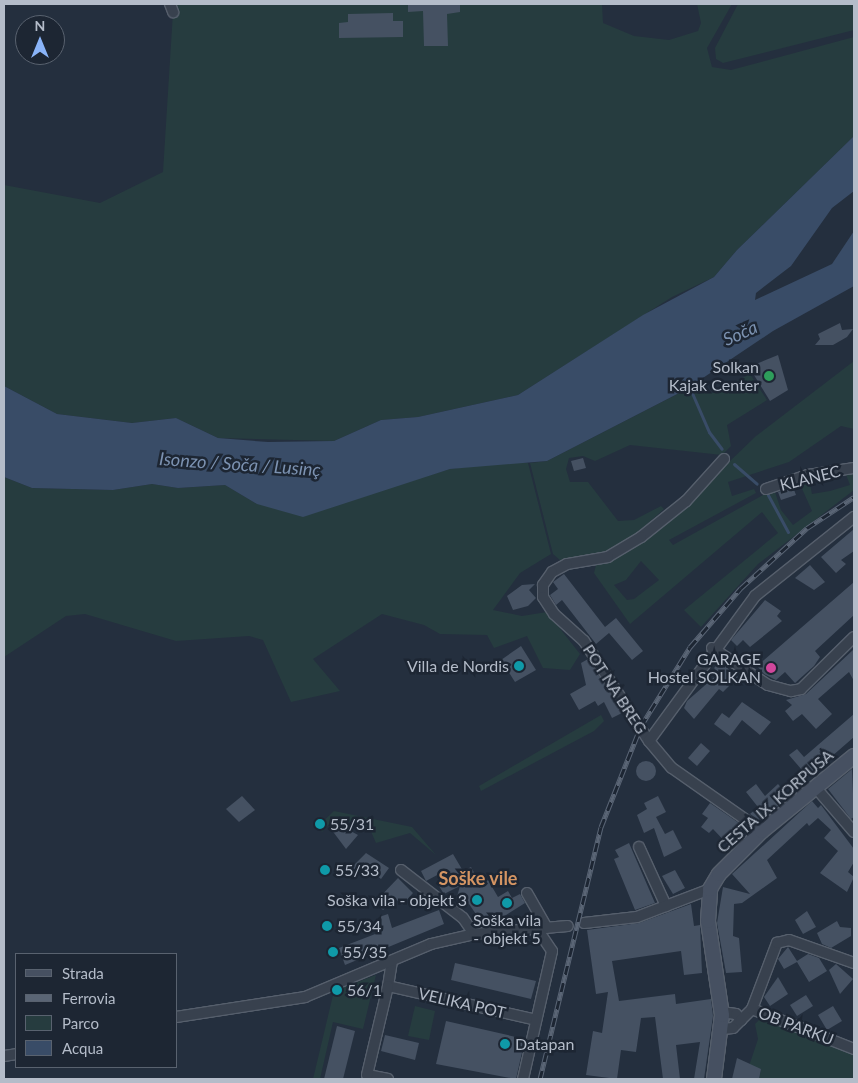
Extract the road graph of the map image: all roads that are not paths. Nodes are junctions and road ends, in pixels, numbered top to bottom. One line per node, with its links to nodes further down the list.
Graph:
1 (724, 459): 7 (street, POT NA BREG)
2 (854, 468): 3 (street, KLANEC)
3 (766, 489)
4 (854, 517): 6 (street)
5 (854, 638): 6 (street)
6 (712, 648): 7 (street)
7 (649, 741): 10 (street, POT NA BREG)
8 (854, 756): 9 (main road, CESTA IX. KORPUSA)
9 (816, 788): 10 (main road, CESTA IX. KORPUSA); 11 (street)
10 (762, 831): 14 (main road, CESTA IX. KORPUSA)
11 (854, 832)
12 (639, 847): 16 (street)
13 (401, 870): 20 (street)
14 (710, 889): 16 (street); 25 (main road)
15 (527, 893): 19 (street)
16 (666, 906): 17 (street)
17 (584, 923)
18 (568, 926): 19 (street)
19 (542, 929): 20 (street); 27 (street)
20 (474, 934): 21 (street)
21 (392, 961): 23 (street); 26 (street)
22 (854, 963): 24 (street)
23 (388, 986): 27 (street, VELIKA POT); 31 (street)
24 (752, 1009): 28 (street, OB PARKU); 30 (street, OB PARKU)
25 (722, 1012): 28 (street); 29 (main road)
26 (178, 1017)
27 (536, 1020): 32 (street)
28 (741, 1020): 29 (street, OB PARKU)
29 (722, 1029): 33 (main road)
30 (854, 1049)
31 (388, 1079)
32 (523, 1079)
33 (714, 1079)

